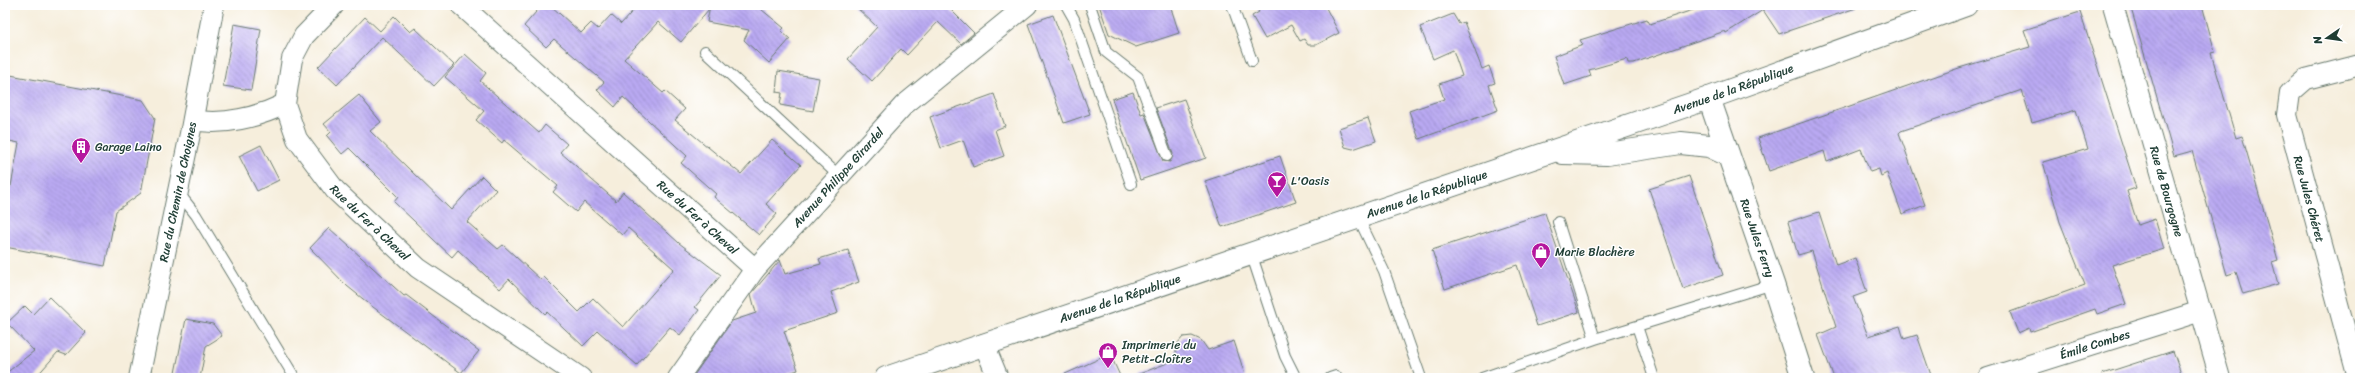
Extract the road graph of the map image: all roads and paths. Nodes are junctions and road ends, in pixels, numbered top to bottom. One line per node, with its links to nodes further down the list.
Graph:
1 (214, 5): 15 (street, Rue du Chemin de Choignes)
2 (334, 5): 14 (street, Rue du Fer à Cheval)
3 (461, 5): 25 (street, Rue du Fer à Cheval)
4 (1027, 5): 19 (street, Avenue Philippe Girardel)
5 (1066, 5): 20 (lane)
6 (1090, 5): 18 (lane)
7 (1232, 5): 11 (lane)
8 (2113, 5): 27 (street, Rue de Bourgogne)
9 (1958, 6): 13 (main road, Avenue de la République)
10 (705, 52): 19 (lane)
11 (1252, 61)
12 (2360, 65): 44 (street, Rue Jules Chéret)
13 (1709, 98): 16 (main road, Avenue de la République); 17 (main road, Rue Jules Ferry)
14 (285, 104): 15 (street); 33 (street, Rue du Fer à Cheval)
15 (193, 120): 21 (street, Rue du Chemin de Choignes)
16 (1548, 153): 17 (main road); 22 (main road, Avenue de la République)
17 (1728, 155): 26 (main road, Rue Jules Ferry)
18 (1167, 156)
19 (839, 176): 25 (street, Avenue Philippe Girardel)
20 (1131, 184)
21 (178, 192): 31 (street, Rue du Chemin de Choignes); 32 (lane)
22 (1358, 217): 24 (main road, Avenue de la République); 38 (lane)
23 (1558, 222): 29 (lane)
24 (1251, 253): 30 (main road, Avenue de la République); 37 (lane)
25 (755, 269): 34 (street, Avenue Philippe Girardel)
26 (1773, 284): 28 (lane); 41 (main road, Rue Jules Ferry)
27 (2201, 311): 42 (street, Émile Combes); 43 (street, Rue de Bourgogne)
28 (1637, 326): 29 (lane); 40 (lane)
29 (1595, 339): 39 (lane)
30 (984, 344): 35 (main road, Avenue de la République); 36 (street)
31 (139, 378)
32 (295, 378)
33 (581, 378)
34 (678, 378)
35 (886, 378)
36 (998, 378)
37 (1296, 378)
38 (1421, 378)
39 (1482, 378)
40 (1654, 378)
41 (1802, 378)
42 (1988, 378)
43 (2220, 378)
44 (2358, 378)

